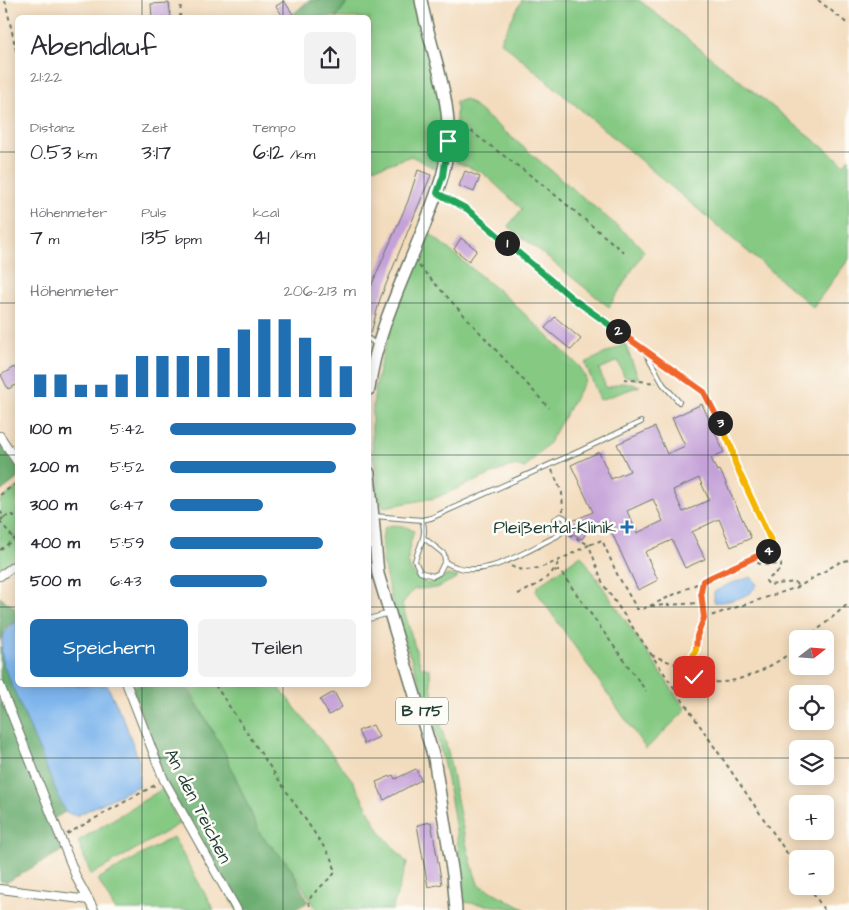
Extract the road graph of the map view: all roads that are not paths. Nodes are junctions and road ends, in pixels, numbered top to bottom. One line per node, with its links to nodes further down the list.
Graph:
1 (421, 0): 2 (main road)
2 (437, 193): 3 (main road); 5 (lane)
3 (374, 342): 4 (main road)
4 (371, 370)
5 (679, 402)
6 (641, 422): 10 (lane)
7 (0, 436): 8 (street)
8 (15, 458)
9 (371, 516): 10 (lane); 18 (main road, B 175)
10 (422, 520): 14 (lane)
11 (566, 524): 13 (lane)
12 (566, 531): 13 (lane)
13 (560, 532): 15 (lane)
14 (424, 538): 15 (lane); 15 (lane)
15 (445, 562)
16 (15, 565): 17 (street)
17 (0, 576)
18 (389, 613): 19 (lane); 26 (main road, B 175)
19 (371, 618)
20 (0, 686): 23 (street)
21 (127, 687): 25 (street, An den Teichen)
22 (0, 889): 23 (street)
23 (88, 900): 24 (street)
24 (94, 910)
25 (237, 910)
26 (456, 910)

